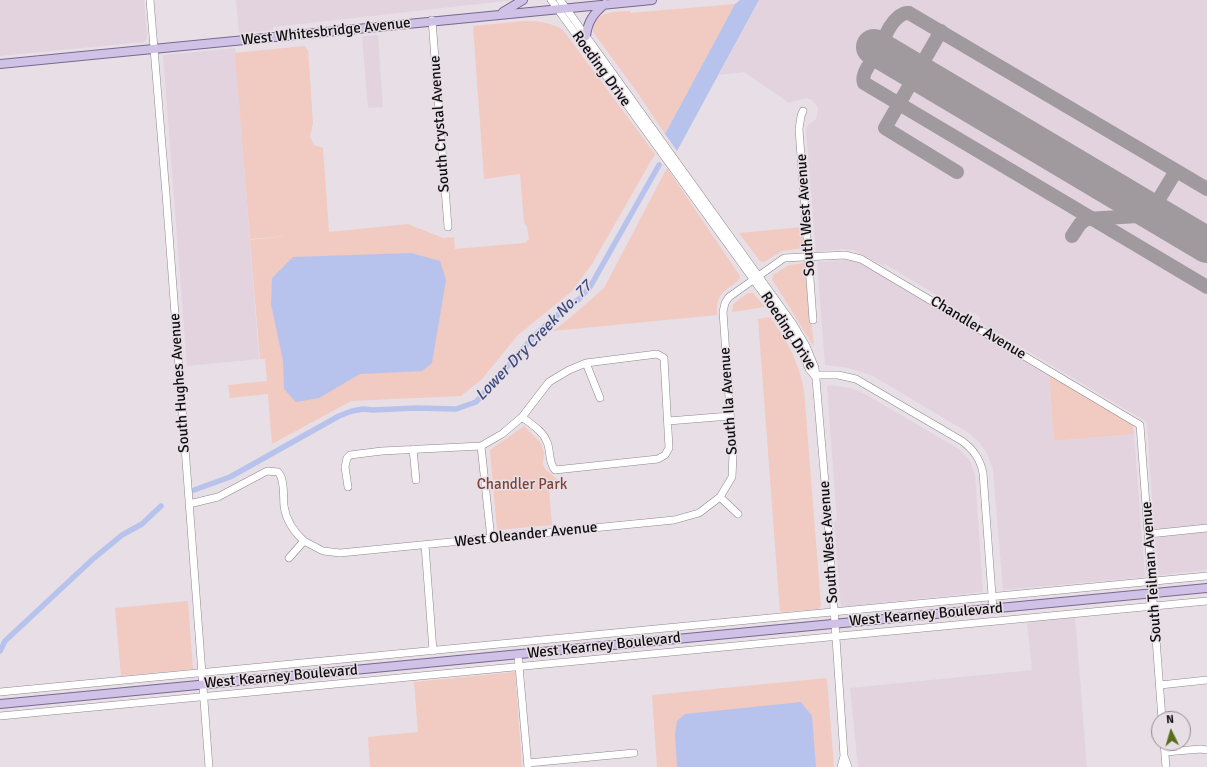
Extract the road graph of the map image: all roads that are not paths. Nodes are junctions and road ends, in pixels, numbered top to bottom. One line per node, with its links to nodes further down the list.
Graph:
1 (150, 0): 11 (street, South Hughes Avenue)
2 (522, 0): 8 (main road)
3 (551, 0): 7 (street, Roeding Drive)
4 (560, 0): 7 (street, Roeding Drive)
5 (652, 0): 6 (main road, West Whitesbridge Avenue)
6 (605, 4): 7 (main road, West Whitesbridge Avenue); 10 (main road)
7 (560, 8): 8 (main road, West Whitesbridge Avenue); 10 (street, Roeding Drive); 16 (street, Roeding Drive)
8 (496, 14): 9 (main road, West Whitesbridge Avenue)
9 (432, 20): 11 (main road, West Whitesbridge Avenue); 14 (street, South Crystal Avenue)
10 (586, 36): 16 (street, Roeding Drive)
11 (154, 50): 12 (main road, West Whitesbridge Avenue); 31 (street, South Hughes Avenue)
12 (0, 64)
13 (804, 111): 15 (street, South West Avenue)
14 (448, 227)
15 (808, 256): 16 (street, Chandler Avenue); 18 (street, South West Avenue); 25 (street, Chandler Avenue)
16 (756, 277): 17 (street, Chandler Avenue); 20 (street, Roeding Drive)
17 (725, 303): 22 (street, South Ila Avenue)
18 (814, 320)
19 (586, 363): 21 (street); 23 (street); 24 (street)
20 (814, 375): 43 (street); 47 (street, South West Avenue)
21 (600, 398)
22 (730, 416): 24 (street); 30 (street, South Ila Avenue)
23 (522, 417): 24 (street); 26 (street)
24 (668, 421)
25 (1140, 425): 34 (street, South Teilman Avenue)
26 (481, 446): 27 (street); 35 (street)
27 (413, 449): 28 (street); 29 (street)
28 (416, 480)
29 (348, 487)
30 (720, 497): 32 (street); 35 (street, West Oleander Avenue)
31 (189, 504): 36 (street); 53 (street, South Hughes Avenue)
32 (738, 514)
33 (1207, 528): 34 (street)
34 (1149, 534): 40 (street, South Teilman Avenue)
35 (491, 539): 37 (street, West Oleander Avenue)
36 (304, 541): 37 (street, West Oleander Avenue); 38 (street)
37 (425, 544): 50 (street)
38 (288, 558)
39 (1207, 576): 40 (street, West Kearney Boulevard)
40 (1152, 581): 42 (street, South Teilman Avenue); 43 (street, West Kearney Boulevard)
41 (1207, 588): 42 (main road, West Kearney Boulevard)
42 (1153, 594): 45 (street, South Teilman Avenue); 46 (main road, West Kearney Boulevard)
43 (992, 597): 46 (street); 47 (street, West Kearney Boulevard)
44 (1207, 601): 45 (street, West Kearney Boulevard)
45 (1154, 606): 49 (street, West Kearney Boulevard); 56 (street, South Teilman Avenue)
46 (993, 609): 48 (main road, West Kearney Boulevard)
47 (833, 612): 48 (street, South West Avenue); 50 (street, West Kearney Boulevard)
48 (835, 624): 49 (street, South West Avenue); 51 (main road, West Kearney Boulevard)
49 (836, 637): 52 (street, West Kearney Boulevard); 65 (street, South West Avenue)
50 (433, 651): 53 (street, West Kearney Boulevard)
51 (518, 655): 52 (street); 55 (main road, West Kearney Boulevard)
52 (519, 667): 58 (street, West Kearney Boulevard); 66 (street)
53 (202, 672): 55 (street, South Hughes Avenue); 57 (street, West Kearney Boulevard)
54 (1207, 680): 56 (street)
55 (203, 684): 58 (street, South Hughes Avenue); 59 (main road, West Kearney Boulevard)
56 (1160, 685): 60 (street, South Teilman Avenue)
57 (0, 692)
58 (204, 696): 61 (street, West Kearney Boulevard); 67 (street, South Hughes Avenue)
59 (0, 704)
60 (1162, 711)
61 (0, 716)
62 (1207, 750): 63 (street)
63 (1165, 752): 70 (street)
64 (634, 753): 66 (street)
65 (844, 756): 68 (street, South West Avenue); 69 (street, South West Avenue)
66 (528, 765)
67 (209, 767)
68 (840, 767)
69 (848, 767)
70 (1166, 767)

